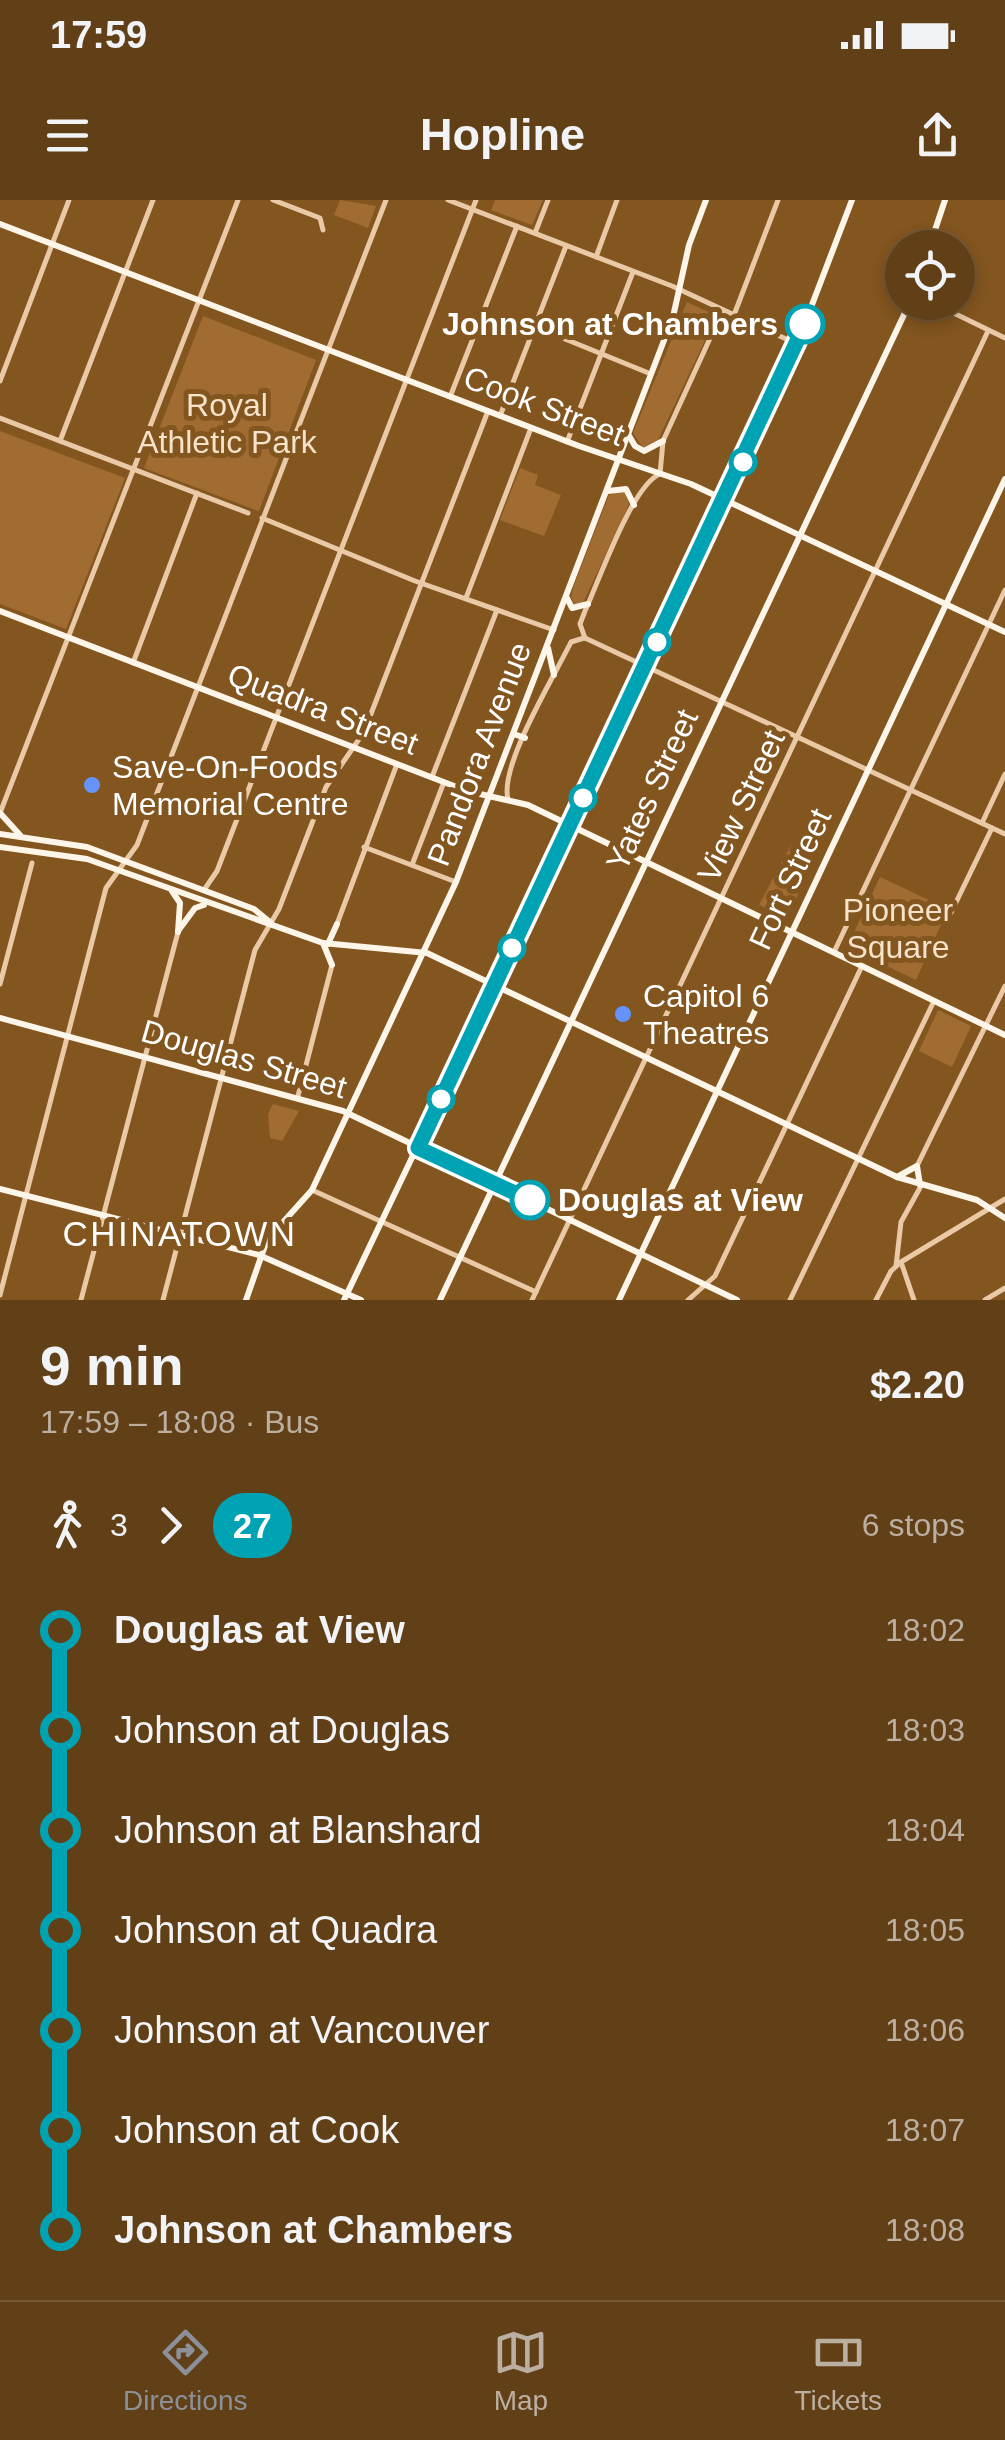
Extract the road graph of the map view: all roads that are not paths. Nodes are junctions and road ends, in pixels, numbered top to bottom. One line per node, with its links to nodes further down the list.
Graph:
1 (70, 200): 20 (street)
2 (154, 200): 24 (street)
3 (238, 200): 26 (street)
4 (274, 200): 17 (street)
5 (386, 200): 35 (street)
6 (448, 200): 14 (street)
7 (476, 200): 14 (street)
8 (548, 200): 19 (street)
9 (617, 200): 22 (street)
10 (706, 200): 25 (main road, Pandora Avenue)
11 (778, 200): 28 (street)
12 (852, 200): 34 (main road)
13 (944, 200): 18 (main road)
14 (473, 209): 16 (street); 39 (street)
15 (0, 224): 20 (main road, Cook Street)
16 (517, 226): 19 (street); 40 (street)
17 (323, 230)
18 (935, 230)
19 (535, 234): 21 (street)
20 (52, 244): 24 (main road, Cook Street); 38 (street)
21 (566, 246): 22 (street); 42 (street)
22 (596, 257): 23 (street)
23 (633, 271): 25 (street); 36 (street)
24 (126, 272): 26 (main road, Cook Street); 46 (street)
25 (680, 291): 27 (street); 37 (main road, Pandora Avenue)
26 (200, 300): 35 (main road, Cook Street); 50 (street)
27 (724, 310): 28 (street); 48 (street)
28 (734, 315): 34 (street)
29 (902, 320): 59 (main road, Yates Street)
30 (966, 320): 31 (street)
31 (988, 331): 32 (street); 61 (street, View Street)
32 (1005, 338)
33 (565, 339): 36 (street)
34 (797, 344): 55 (main road)
35 (327, 350): 39 (main road, Cook Street); 58 (street)
36 (602, 353): 37 (street); 47 (street)
37 (651, 374): 45 (main road, Pandora Avenue)
38 (0, 381)
39 (408, 381): 40 (main road, Cook Street); 60 (street)
40 (450, 397): 41 (main road, Cook Street)
41 (488, 411): 42 (main road, Cook Street); 62 (street)
42 (500, 416): 44 (main road, Cook Street)
43 (0, 418): 46 (street)
44 (531, 428): 47 (main road, Cook Street); 65 (street)
45 (628, 433): 48 (main road); 49 (main road, Pandora Avenue)
46 (60, 441): 50 (street)
47 (567, 442): 49 (main road, Cook Street)
48 (663, 442): 51 (street)
49 (618, 461): 51 (main road, Cook Street); 53 (main road, Pandora Avenue)
50 (134, 469): 54 (street); 73 (street)
51 (660, 474): 55 (main road, Cook Street); 56 (street, Pandora Avenue)
52 (1005, 479): 67 (main road, Fort Street)
53 (607, 492): 56 (main road); 64 (main road, Pandora Avenue)
54 (197, 493): 57 (street); 76 (street)
55 (726, 500): 59 (main road, Cook Street); 77 (main road)
56 (634, 505): 66 (street, Pandora Avenue)
57 (248, 513)
58 (262, 518): 60 (street); 79 (street)
59 (803, 536): 61 (main road, Cook Street); 80 (main road, Yates Street)
60 (342, 550): 62 (street); 81 (street)
61 (876, 570): 67 (main road, Cook Street); 84 (street, View Street)
62 (421, 581): 65 (street); 85 (street)
63 (1005, 590): 70 (street)
64 (566, 596): 66 (main road); 71 (main road, Pandora Avenue)
65 (466, 598): 68 (street)
66 (588, 604): 74 (street, Pandora Avenue)
67 (946, 604): 70 (main road, Cook Street); 87 (main road, Fort Street)
68 (497, 610): 71 (street); 89 (street)
69 (0, 612): 73 (main road, Quadra Street)
70 (989, 624): 72 (main road, Cook Street); 91 (street)
71 (554, 630): 75 (main road, Pandora Avenue)
72 (1005, 632)
73 (69, 638): 76 (main road, Quadra Street); 94 (street)
74 (585, 638): 77 (street); 78 (street, Pandora Avenue)
75 (548, 646): 78 (main road); 82 (main road, Pandora Avenue)
76 (133, 662): 79 (main road, Quadra Street)
77 (647, 664): 80 (street); 96 (main road)
78 (554, 675): 83 (street, Pandora Avenue)
79 (198, 688): 81 (main road, Quadra Street); 103 (street)
80 (721, 701): 84 (street); 104 (main road, Yates Street)
81 (276, 718): 85 (main road, Quadra Street); 109 (street)
82 (514, 734): 83 (main road); 92 (main road, Pandora Avenue)
83 (525, 738): 93 (street, Pandora Avenue)
84 (798, 739): 87 (street); 111 (street, View Street)
85 (355, 748): 86 (main road, Quadra Street); 114 (street)
86 (397, 764): 89 (main road, Quadra Street); 101 (street)
87 (868, 770): 91 (street); 116 (main road, Fort Street)
88 (1005, 774): 95 (street)
89 (432, 778): 90 (main road, Quadra Street)
90 (444, 782): 92 (main road, Quadra Street); 106 (street)
91 (911, 789): 95 (street); 119 (street)
92 (491, 796): 93 (main road, Quadra Street); 108 (main road, Pandora Avenue)
93 (508, 799): 96 (main road, Quadra Street)
94 (0, 813): 100 (main road)
95 (982, 823): 97 (street)
96 (571, 825): 104 (main road, Quadra Street); 124 (main road)
97 (992, 828): 99 (street); 113 (street)
98 (0, 834): 100 (main road)
99 (1005, 834)
100 (21, 836): 103 (main road)
101 (364, 847): 106 (street); 115 (street)
102 (0, 848): 107 (main road)
103 (128, 860): 107 (street); 109 (main road)
104 (646, 860): 111 (main road, Quadra Street); 128 (main road, Yates Street)
105 (32, 863): 123 (street)
106 (412, 865): 108 (street)
107 (120, 870): 110 (main road); 131 (street)
108 (456, 882): 120 (main road, Pandora Avenue)
109 (204, 890): 114 (main road)
110 (172, 891): 112 (main road); 117 (main road)
111 (723, 896): 116 (main road, Quadra Street); 133 (street, View Street)
112 (206, 904): 114 (main road); 117 (main road)
113 (948, 921)
114 (271, 923): 118 (main road); 134 (street)
115 (337, 924): 118 (main road)
116 (794, 930): 119 (main road, Quadra Street); 135 (main road, Fort Street)
117 (178, 932): 132 (street)
118 (333, 944): 120 (main road); 122 (main road); 122 (main road)
119 (835, 950): 121 (main road, Quadra Street)
120 (424, 952): 124 (main road); 137 (main road, Pandora Avenue)
121 (863, 963): 126 (main road, Quadra Street); 138 (street)
122 (332, 965): 136 (street)
123 (0, 984)
124 (495, 984): 128 (main road); 139 (main road)
125 (1005, 986): 129 (street)
126 (935, 998): 129 (main road, Quadra Street); 140 (street)
127 (0, 1018): 131 (main road, Douglas Street)
128 (571, 1020): 133 (main road); 143 (main road, Yates Street)
129 (986, 1025): 130 (main road, Quadra Street); 141 (street)
130 (1005, 1035)
131 (68, 1036): 132 (main road, Douglas Street); 147 (street)
132 (145, 1056): 134 (main road, Douglas Street); 150 (street)
133 (646, 1056): 135 (main road); 151 (street, View Street)
134 (222, 1076): 136 (main road, Douglas Street); 154 (street)
135 (718, 1090): 138 (main road); 155 (main road, Fort Street)
136 (298, 1096): 137 (main road, Douglas Street)
137 (348, 1114): 139 (main road, Douglas Street); 146 (main road, Pandora Avenue)
138 (787, 1123): 140 (main road); 159 (street)
139 (418, 1148): 143 (main road, Douglas Street); 153 (main road)
140 (858, 1157): 142 (main road); 173 (street)
141 (917, 1166): 142 (main road); 144 (main road)
142 (898, 1177): 144 (main road)
143 (494, 1184): 151 (main road, Douglas Street); 157 (main road, Yates Street)
144 (921, 1186): 149 (main road); 158 (street)
145 (0, 1188): 147 (main road)
146 (312, 1190): 153 (street); 156 (main road, Pandora Avenue)
147 (26, 1195): 150 (main road); 162 (street)
148 (1005, 1200): 149 (street)
149 (993, 1208): 152 (main road); 158 (street)
150 (103, 1215): 154 (main road); 164 (street)
151 (570, 1218): 155 (main road, Douglas Street); 161 (street, View Street)
152 (1005, 1218)
153 (382, 1222): 157 (street); 163 (main road)
154 (180, 1235): 156 (main road); 165 (street)
155 (641, 1254): 159 (main road, Douglas Street); 170 (main road, Fort Street)
156 (259, 1255): 163 (main road); 166 (main road, Pandora Avenue)
157 (460, 1259): 161 (street); 168 (main road, Yates Street)
158 (896, 1267): 174 (street); 175 (street)
159 (702, 1284): 171 (street); 172 (main road, Douglas Street)
160 (1005, 1288): 176 (street)
161 (536, 1292): 169 (street, View Street)
162 (0, 1295)
163 (346, 1297): 167 (main road)
164 (81, 1300)
165 (162, 1300)
166 (246, 1300)
167 (361, 1300)
168 (440, 1300)
169 (532, 1300)
170 (619, 1300)
171 (688, 1300)
172 (737, 1300)
173 (790, 1300)
174 (876, 1300)
175 (914, 1300)
176 (984, 1300)

